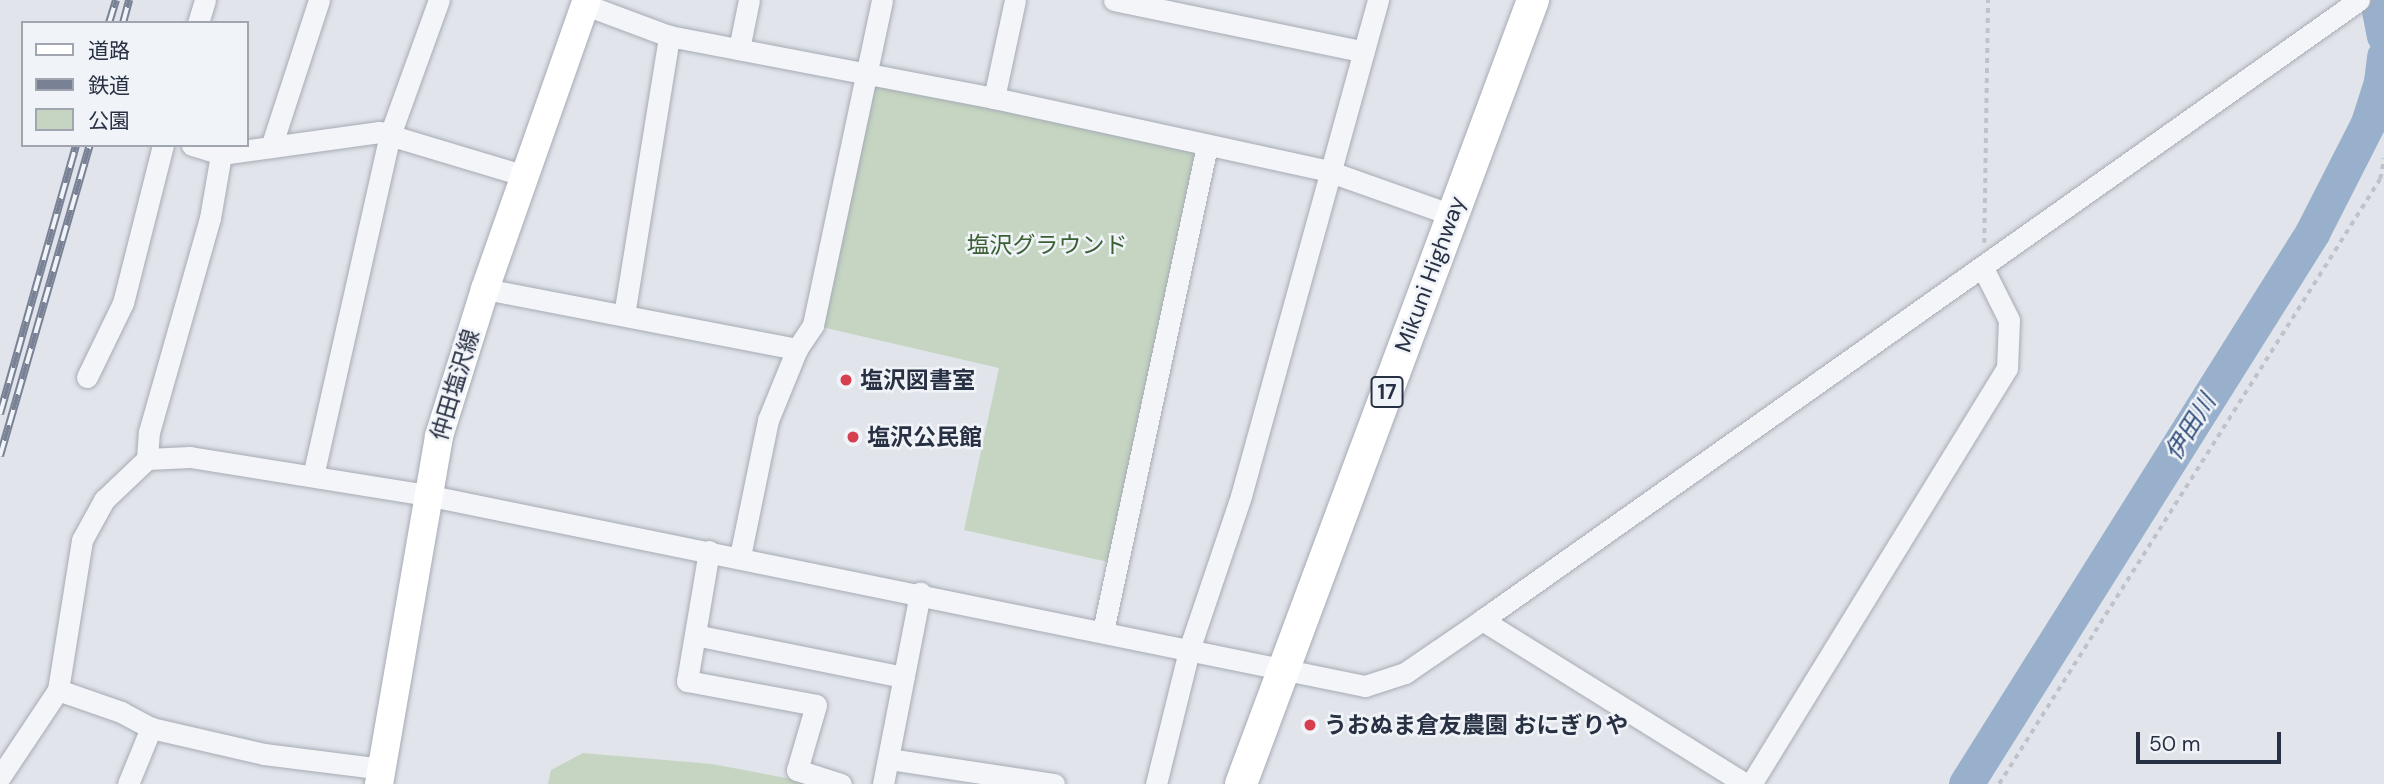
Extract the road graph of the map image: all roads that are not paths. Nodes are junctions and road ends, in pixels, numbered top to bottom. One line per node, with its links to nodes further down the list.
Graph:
1 (205, 0): 12 (street)
2 (319, 0): 22 (street)
3 (439, 0): 18 (street)
4 (749, 0): 14 (street)
5 (882, 0): 16 (street)
6 (1015, 0): 17 (street)
7 (1114, 0): 15 (street)
8 (1378, 0): 15 (street)
9 (1533, 0): 26 (highway, Mikuni Highway / 17)
10 (2359, 0): 27 (street)
11 (586, 3): 13 (street); 25 (main road, 仲田塩沢線)
12 (199, 21)
13 (669, 36): 14 (street); 29 (street)
14 (738, 49): 16 (street)
15 (1364, 52): 24 (street)
16 (864, 73): 17 (street); 30 (street)
17 (994, 98): 19 (street)
18 (390, 135): 22 (street); 25 (street); 33 (street)
19 (1207, 145): 24 (street); 39 (street)
20 (162, 147): 31 (street)
21 (198, 147): 23 (street)
22 (271, 147): 23 (street)
23 (221, 154): 32 (street)
24 (1328, 171): 26 (street); 41 (street)
25 (526, 176): 28 (main road, 仲田塩沢線)
26 (1452, 215): 42 (highway, Mikuni Highway / 17)
27 (1983, 268): 38 (street); 55 (street)
28 (485, 289): 29 (street); 34 (main road, 仲田塩沢線)
29 (624, 315): 30 (street)
30 (797, 349): 36 (street)
31 (88, 377)
32 (147, 459): 33 (street); 44 (street)
33 (313, 477): 34 (street)
34 (426, 495): 35 (street); 48 (main road, 仲田塩沢線)
35 (709, 551): 36 (street); 40 (street)
36 (740, 558): 37 (street)
37 (920, 593): 39 (street); 43 (street)
38 (1482, 620): 42 (street); 55 (street)
39 (1103, 631): 41 (street)
40 (695, 635): 43 (street); 50 (street)
41 (1190, 647): 42 (street); 53 (street)
42 (1283, 671): 54 (highway, Mikuni Highway / 17)
43 (904, 677): 46 (street)
44 (58, 690): 45 (street); 47 (street)
45 (151, 728): 48 (street); 49 (street)
46 (889, 759): 51 (street); 52 (street)
47 (0, 777)
48 (381, 777)
49 (128, 784)
50 (841, 784)
51 (883, 784)
52 (1054, 784)
53 (1156, 784)
54 (1241, 784)
55 (1748, 784)

